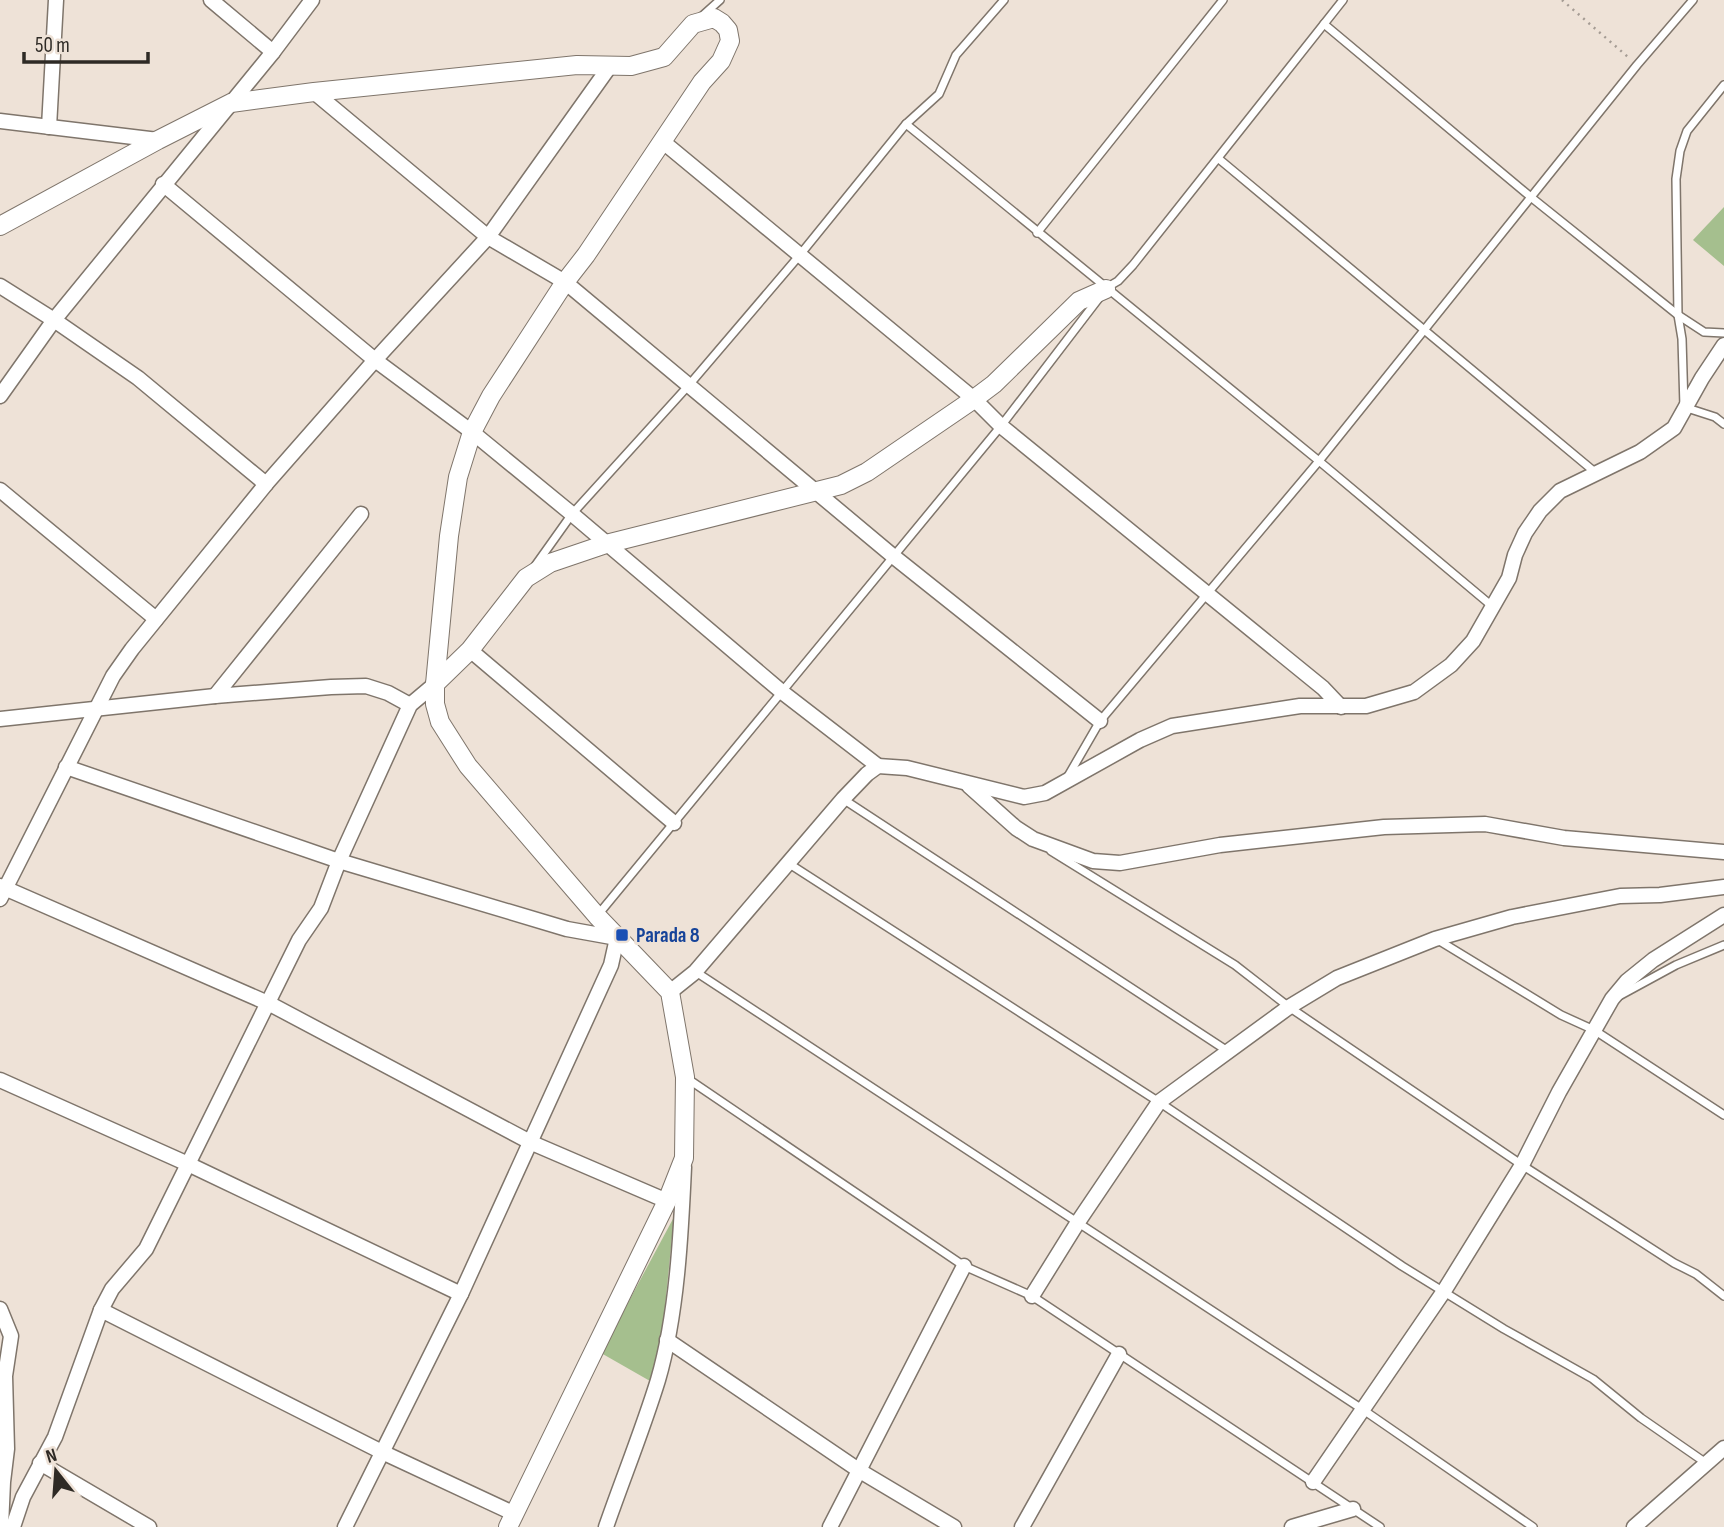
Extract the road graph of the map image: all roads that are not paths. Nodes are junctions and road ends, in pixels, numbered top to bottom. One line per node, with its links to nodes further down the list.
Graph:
1 (56, 0): 18 (street)
2 (211, 0): 11 (street)
3 (312, 0): 11 (street)
4 (720, 0): 9 (lane)
5 (1004, 0): 17 (lane)
6 (1223, 0): 25 (lane)
7 (1343, 0): 10 (lane)
8 (1693, 0): 23 (lane)
9 (693, 24): 12 (street); 20 (street)
10 (1324, 24): 21 (lane); 23 (lane)
11 (273, 52): 15 (street)
12 (610, 66): 14 (street); 26 (street)
13 (1724, 85): 31 (lane)
14 (314, 92): 15 (street); 26 (street)
15 (231, 103): 19 (street); 22 (street)
16 (0, 121): 18 (street)
17 (906, 124): 25 (lane); 27 (lane)
18 (49, 127): 19 (street)
19 (158, 140): 24 (street)
20 (662, 141): 27 (street); 28 (street)
21 (1219, 159): 30 (lane); 33 (lane)
22 (163, 184): 32 (street); 36 (street)
23 (1532, 198): 31 (lane); 33 (lane)
24 (0, 226)
25 (1037, 233): 30 (lane)
26 (488, 237): 28 (street); 36 (street)
27 (799, 256): 37 (lane); 39 (street)
28 (565, 282): 37 (street); 43 (street)
29 (0, 286): 32 (street)
30 (1106, 289): 39 (street); 42 (lane); 44 (lane)
31 (1678, 315): 34 (lane); 40 (lane)
32 (54, 320): 38 (street); 46 (street)
33 (1426, 331): 44 (lane); 45 (lane)
34 (1724, 332)
35 (1724, 345): 40 (street)
36 (375, 360): 43 (street); 46 (street)
37 (689, 385): 48 (street); 49 (lane)
38 (0, 396)
39 (974, 399): 42 (street); 48 (street)
40 (1684, 407): 41 (lane); 45 (street)
41 (1724, 424)
42 (1001, 426): 52 (lane); 54 (street)
43 (472, 432): 49 (street); 58 (street)
44 (1320, 461): 54 (lane); 55 (lane)
45 (1596, 473): 55 (street)
46 (266, 484): 56 (street)
47 (0, 490): 56 (street)
48 (817, 492): 51 (street); 52 (street)
49 (572, 513): 51 (street); 53 (lane)
50 (361, 514): 60 (street)
51 (606, 544): 53 (street); 59 (street)
52 (893, 556): 59 (lane); 65 (street)
53 (526, 578): 57 (street)
54 (1208, 594): 63 (street); 65 (lane)
55 (1494, 608): 63 (street)
56 (156, 619): 62 (street)
57 (470, 650): 58 (street); 71 (street)
58 (435, 684): 61 (street); 79 (street)
59 (782, 692): 66 (street); 71 (lane)
60 (215, 696): 61 (street); 62 (street)
61 (410, 705): 74 (street)
62 (98, 707): 64 (street); 67 (street)
63 (1341, 707): 69 (street)
64 (1, 718)
65 (1100, 721): 69 (lane)
66 (878, 766): 68 (street); 70 (street)
67 (66, 767): 74 (street); 77 (street)
68 (966, 783): 69 (street); 72 (street)
69 (1064, 784)
70 (843, 799): 75 (street); 89 (lane)
71 (674, 823): 79 (lane)
72 (1033, 839): 73 (street); 87 (lane)
73 (1724, 852)
74 (339, 861): 80 (street); 86 (street)
75 (788, 862): 83 (street); 92 (lane)
76 (1724, 887): 81 (street)
77 (2, 891): 86 (street)
78 (1724, 915): 85 (street)
79 (597, 916): 80 (street)
80 (617, 938): 84 (street); 94 (street)
81 (1435, 939): 87 (street); 88 (lane)
82 (1724, 945): 85 (lane)
83 (695, 972): 84 (street); 99 (lane)
84 (670, 992): 90 (street)
85 (1612, 999): 88 (street)
86 (270, 1004): 94 (street); 96 (street)
87 (1289, 1007): 89 (street); 97 (lane)
88 (1594, 1030): 93 (lane); 97 (street)
89 (1230, 1053): 92 (street)
90 (685, 1077): 95 (street); 100 (lane)
91 (0, 1080): 96 (street)
92 (1159, 1102): 99 (street); 101 (lane)
93 (1724, 1115)
94 (532, 1143): 98 (street); 102 (street)
95 (684, 1158): 98 (street); 108 (street)
96 (188, 1164): 102 (street); 106 (street)
97 (1522, 1165): 101 (street); 104 (lane)
98 (667, 1201): 118 (street)
99 (1078, 1222): 103 (street); 110 (lane)
100 (964, 1266): 103 (lane); 115 (street)
101 (1444, 1291): 110 (street); 114 (lane)
102 (461, 1294): 112 (street)
103 (1032, 1296): 109 (lane)
104 (1724, 1296)
105 (0, 1309): 107 (street)
106 (101, 1310): 112 (street); 113 (street)
107 (4, 1325): 119 (street)
108 (667, 1340): 115 (street); 123 (street)
109 (1119, 1354): 116 (lane); 126 (street)
110 (1362, 1409): 116 (street); 129 (lane)
111 (1724, 1448): 114 (street)
112 (382, 1452): 118 (street); 122 (street)
113 (40, 1463): 120 (street); 121 (street)
114 (1706, 1463): 130 (street)
115 (860, 1471): 124 (street); 125 (street)
116 (1312, 1482): 117 (lane)
117 (1353, 1509): 127 (street); 128 (lane)
118 (512, 1521)
119 (1, 1527)
120 (13, 1527)
121 (149, 1527)
122 (345, 1527)
123 (606, 1527)
124 (830, 1527)
125 (954, 1527)
126 (1022, 1527)
127 (1292, 1527)
128 (1380, 1527)
129 (1533, 1527)
130 (1634, 1527)

